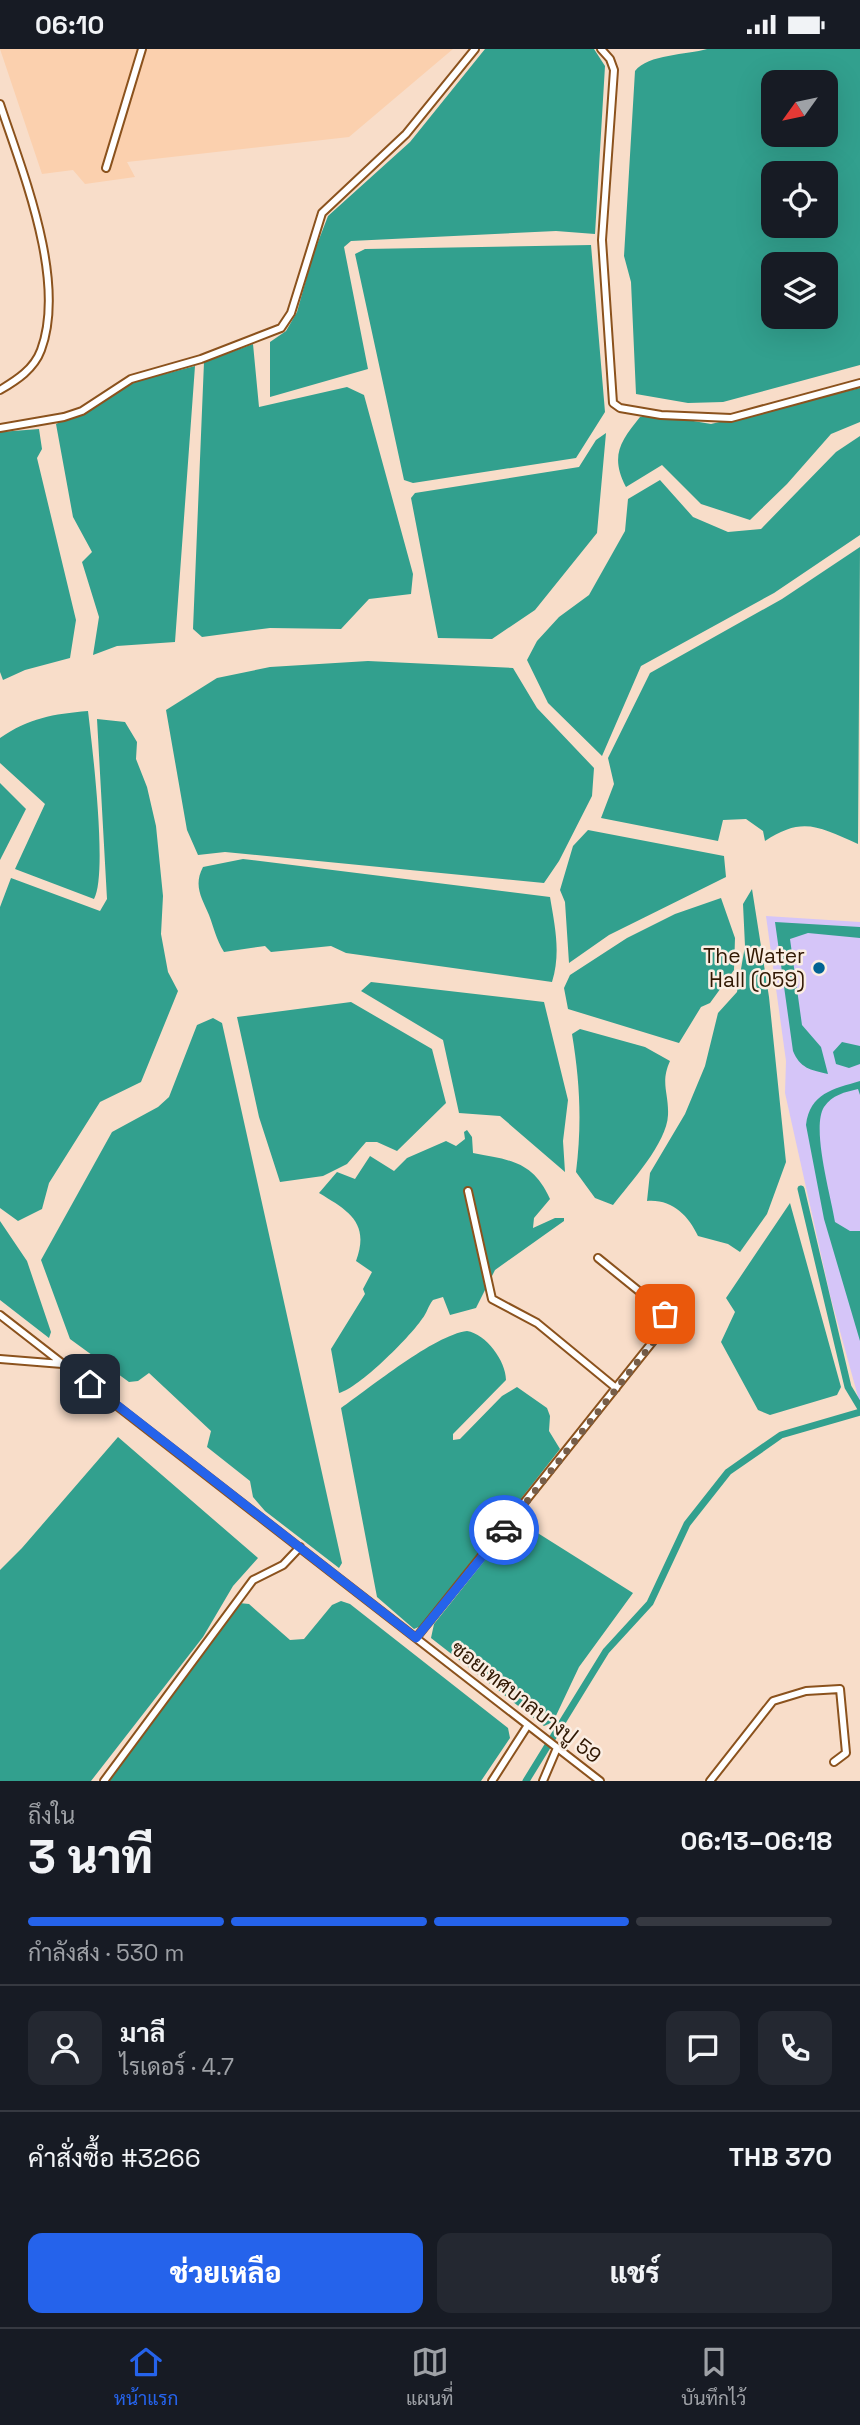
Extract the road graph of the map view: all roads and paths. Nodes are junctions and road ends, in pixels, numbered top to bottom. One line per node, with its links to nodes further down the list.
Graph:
1 (142, 49): 5 (street)
2 (475, 49): 8 (street)
3 (601, 49): 6 (street)
4 (0, 104): 7 (street)
5 (106, 168)
6 (860, 383)
7 (0, 390)
8 (0, 428)
9 (468, 1191): 14 (street)
10 (598, 1258): 14 (street)
11 (0, 1315): 13 (street, ซอยเทศบาลบางปู 59)
12 (0, 1359): 13 (street)
13 (64, 1364): 15 (street, ซอยเทศบาลบางปู 59)
14 (616, 1388): 16 (street)
15 (300, 1547): 16 (street, ซอยเทศบาลบางปู 59); 20 (street)
16 (416, 1638): 17 (street, ซอยเทศบาลบางปู 59)
17 (528, 1725): 18 (street, ซอยเทศบาลบางปู 59); 21 (street)
18 (555, 1746): 22 (street); 23 (street, ซอยเทศบาลบางปู 59)
19 (834, 1762): 24 (street)
20 (104, 1781)
21 (492, 1781)
22 (543, 1781)
23 (600, 1781)
24 (710, 1781)

